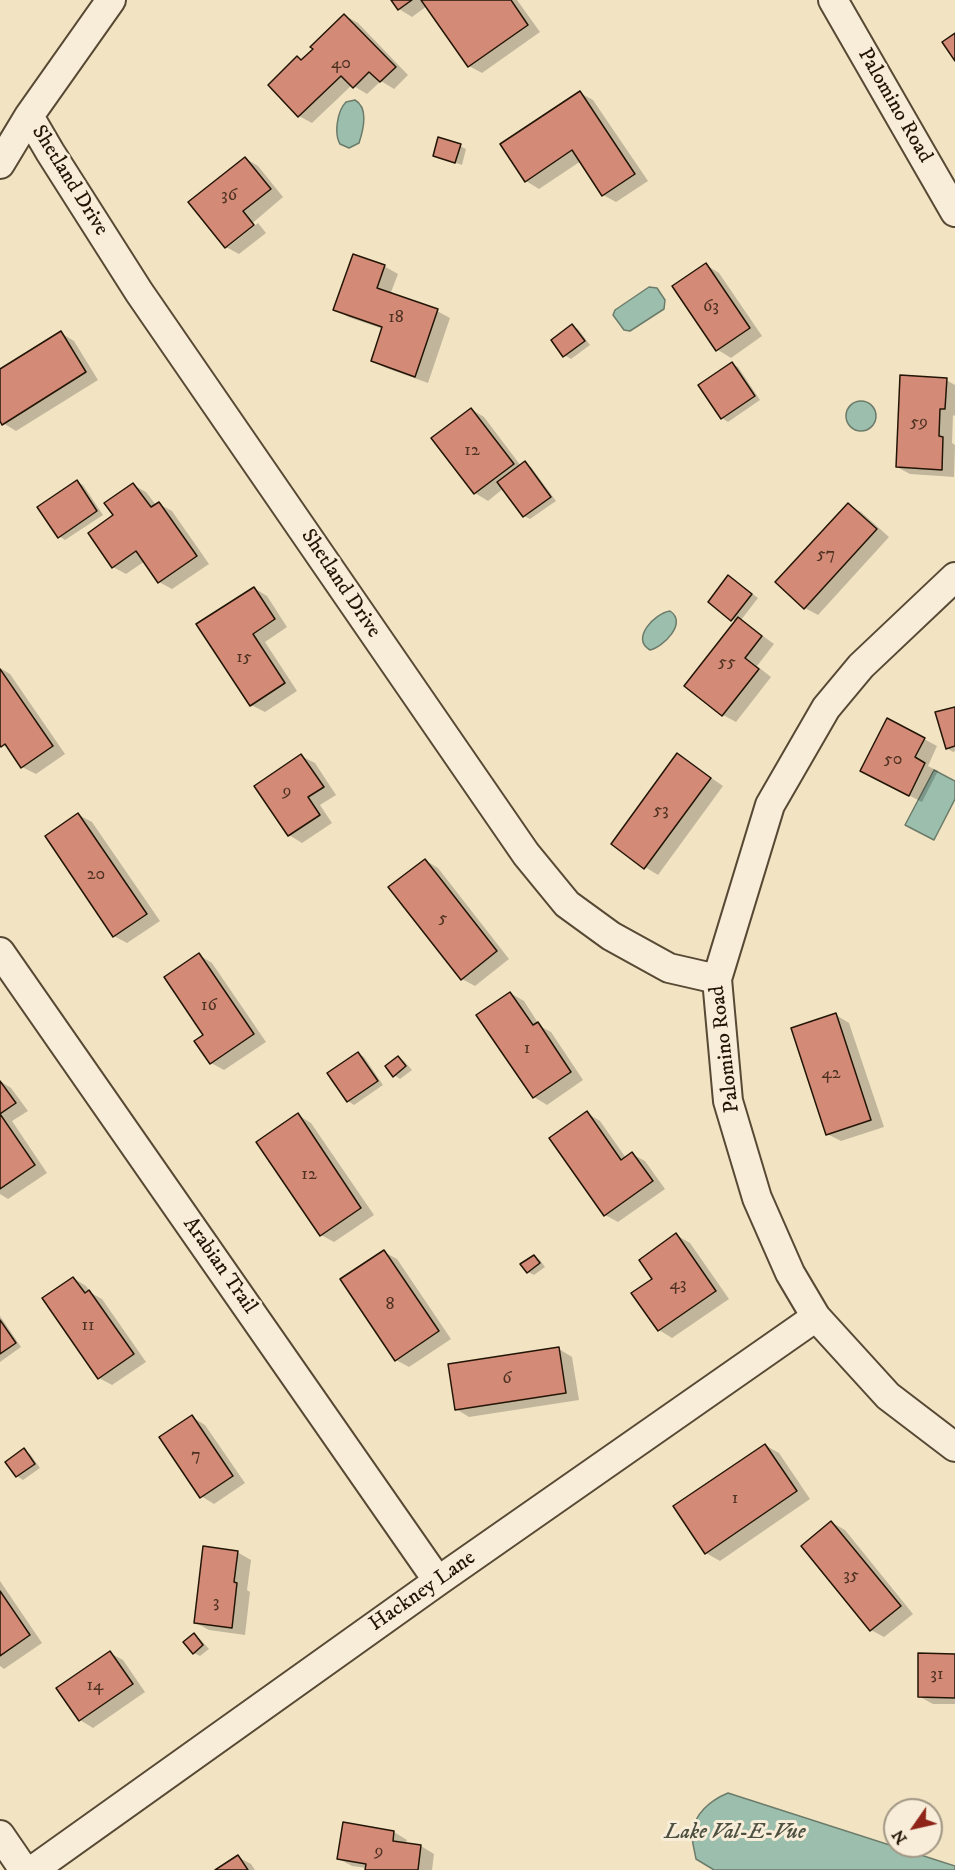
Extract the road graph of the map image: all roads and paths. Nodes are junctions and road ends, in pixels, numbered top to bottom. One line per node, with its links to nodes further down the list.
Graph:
1 (111, 0): 3 (street)
2 (833, 0): 5 (street, Palomino Road)
3 (29, 116): 4 (street); 8 (street, Shetland Drive)
4 (0, 164)
5 (955, 212)
6 (955, 577): 8 (street, Palomino Road)
7 (0, 952): 11 (street, Arabian Trail)
8 (717, 979): 9 (street, Palomino Road)
9 (816, 1317): 10 (street, Palomino Road); 11 (street, Hackney Lane)
10 (955, 1448)
11 (438, 1581): 14 (street, Hackney Lane)
12 (0, 1835): 13 (street)
13 (24, 1870)
14 (33, 1870)

